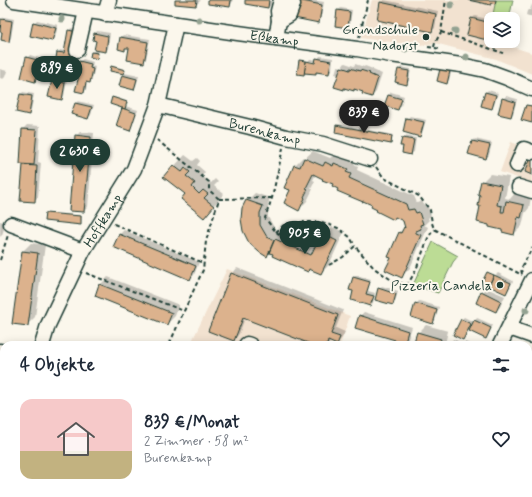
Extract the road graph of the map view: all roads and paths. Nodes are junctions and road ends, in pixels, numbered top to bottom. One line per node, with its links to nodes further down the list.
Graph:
1 (14, 0): 6 (street, Eßkamp)
2 (109, 0): 7 (street)
3 (368, 0): 11 (path)
4 (446, 0): 9 (path)
5 (287, 2): 10 (street)
6 (86, 11): 7 (street, Eßkamp); 12 (street)
7 (105, 14): 8 (street, Eßkamp)
8 (176, 24): 10 (street, Eßkamp); 16 (street, Hoffkamp)
9 (441, 32): 13 (path); 14 (path)
10 (276, 38): 11 (street, Eßkamp)
11 (357, 49): 14 (street, Eßkamp)
12 (77, 50)
13 (504, 54)
14 (431, 60): 15 (street, Eßkamp)
15 (532, 88)
16 (158, 105): 17 (street, Hoffkamp); 18 (street, Burenkamp)
17 (148, 133): 23 (path); 24 (street, Hoffkamp)
18 (286, 137): 20 (street, Burenkamp); 22 (path)
19 (532, 152): 21 (street)
20 (370, 160): 26 (path)
21 (516, 165)
22 (272, 198): 23 (path); 27 (path)
23 (219, 199): 31 (path)
24 (103, 219): 30 (street, Hoffkamp); 31 (path)
25 (11, 224): 30 (street)
26 (434, 229): 28 (path); 34 (path)
27 (276, 232): 28 (path); 29 (path)
28 (354, 246): 32 (path)
29 (305, 247)
30 (83, 251): 33 (street, Hoffkamp)
31 (203, 263): 35 (path)
32 (329, 265)
33 (74, 268): 35 (path); 38 (street, Hoffkamp)
34 (532, 281): 36 (street)
35 (184, 311): 39 (path)
36 (509, 328): 37 (street); 40 (street)
37 (532, 336)
38 (43, 341)
39 (172, 341)
40 (502, 341)

